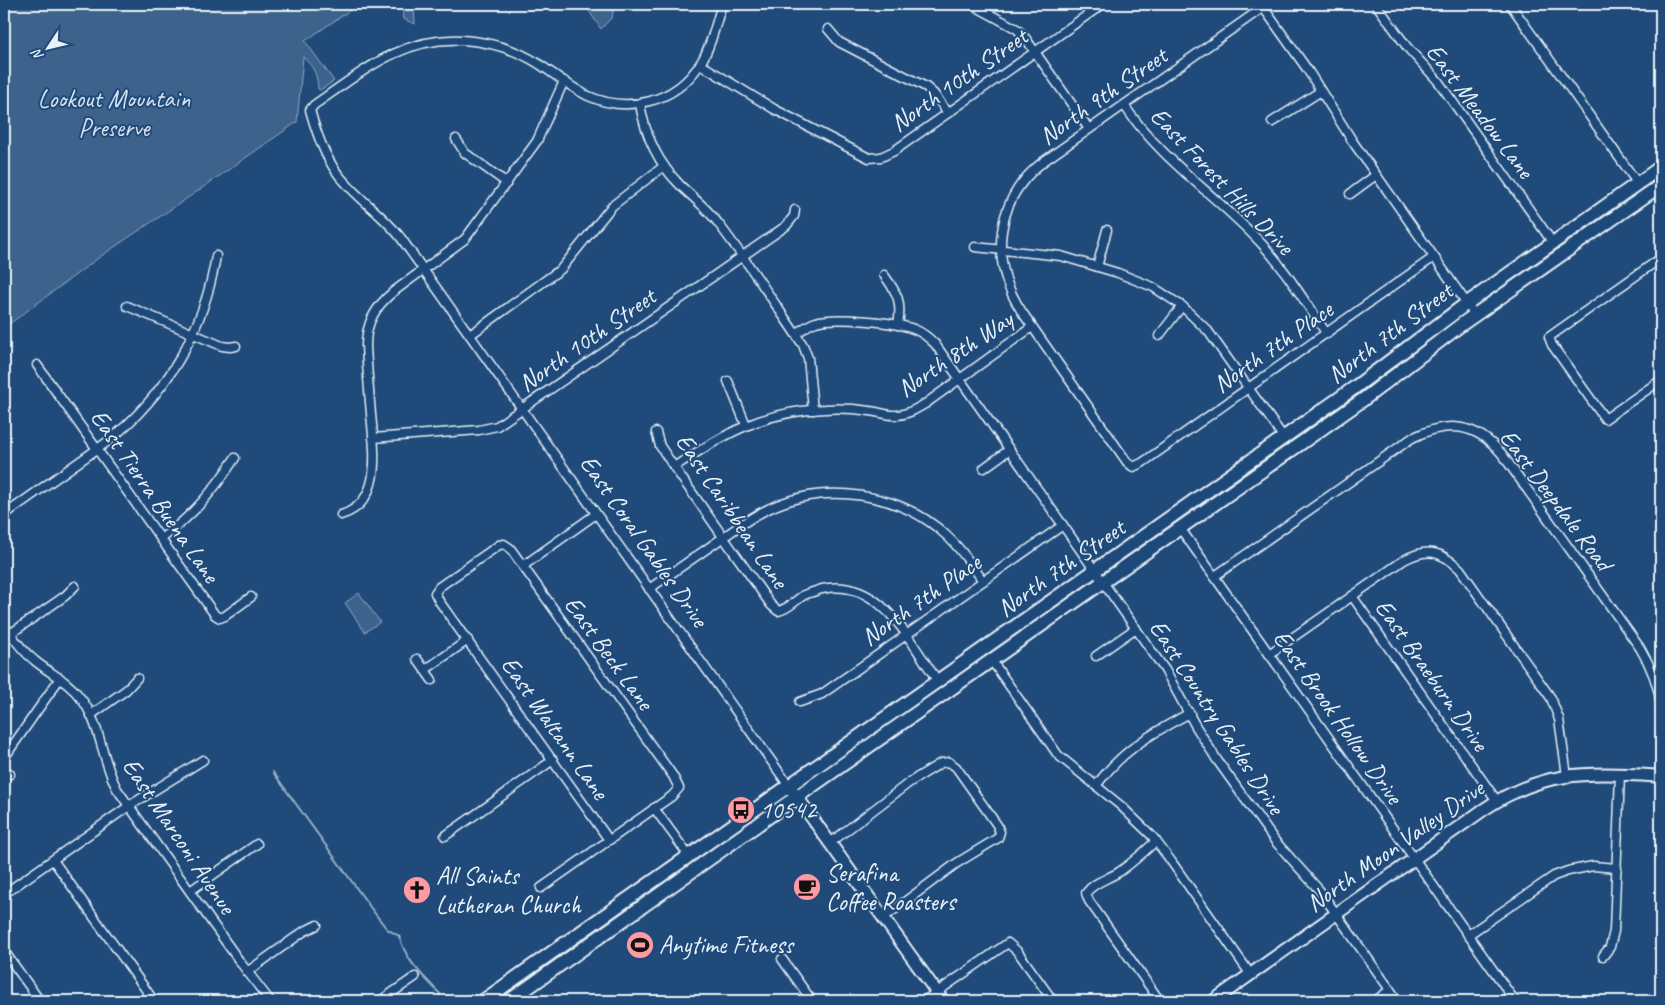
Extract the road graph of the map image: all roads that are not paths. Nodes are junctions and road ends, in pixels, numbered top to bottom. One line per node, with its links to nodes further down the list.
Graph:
1 (722, 4): 9 (street)
2 (972, 4): 8 (street)
3 (1103, 4): 8 (street, North 10th Street)
4 (1376, 4): 29 (street, East Meadow Lane)
5 (1510, 4): 22 (street)
6 (1266, 5): 11 (street); 13 (street, North 9th Street)
7 (828, 29): 14 (street)
8 (1036, 51): 14 (street, North 10th Street); 16 (street)
9 (700, 64): 12 (street); 14 (street, North 10th Street)
10 (564, 81): 12 (street); 21 (street); 37 (street, East Coral Gables Drive)
11 (1321, 91): 15 (street); 20 (street)
12 (640, 104): 18 (street)
13 (1124, 105): 16 (street, North 9th Street); 47 (street, East Forest Hills Drive)
14 (948, 113)
15 (1272, 122)
16 (1089, 129): 31 (street, North 9th Street)
17 (456, 139): 21 (street)
18 (664, 166): 33 (street); 48 (street)
19 (1661, 167): 22 (main road, North 7th Street)
20 (1376, 175): 24 (street); 34 (street)
21 (507, 183): 37 (street)
22 (1638, 184): 26 (main road, North 7th Street)
23 (1661, 185): 27 (main road, North 7th Street)
24 (1350, 194)
25 (795, 210): 33 (street, North 10th Street)
26 (1590, 218): 27 (main road); 29 (main road, North 7th Street)
27 (1598, 229): 42 (main road, North 7th Street)
28 (1107, 230): 36 (street)
29 (1553, 243): 39 (main road, North 7th Street)
30 (975, 247): 31 (street)
31 (1001, 250): 36 (street); 44 (street)
32 (216, 256): 45 (street)
33 (742, 257): 46 (street); 56 (street, North 10th Street)
34 (1434, 258): 39 (street); 47 (street, North 7th Place)
35 (1661, 258): 54 (street)
36 (1097, 267): 41 (street)
37 (424, 271): 48 (street, East Coral Gables Drive); 60 (street)
38 (884, 275): 43 (street)
39 (1466, 304): 42 (street); 61 (main road, North 7th Street)
40 (128, 306): 45 (street)
41 (1182, 306): 49 (street); 55 (street)
42 (1475, 315): 71 (main road, North 7th Street)
43 (898, 325): 46 (street); 52 (street, East Country Gables Drive)
44 (1032, 327): 52 (street, North 8th Way); 55 (street, North 7th Place)
45 (193, 334): 50 (street); 62 (street)
46 (796, 334): 57 (street)
47 (1327, 334): 55 (street, North 7th Place)
48 (470, 335): 56 (street, East Coral Gables Drive)
49 (1159, 336)
50 (236, 346)
51 (37, 365): 62 (street, East Tierra Buena Lane)
52 (959, 379): 57 (street, North 8th Way); 63 (street, East Country Gables Drive)
53 (728, 380): 58 (street)
54 (1661, 380)
55 (1249, 388): 61 (street)
56 (523, 409): 60 (street, North 10th Street); 67 (street, East Coral Gables Drive)
57 (813, 410): 58 (street, North 8th Way)
58 (746, 425): 65 (street, North 8th Way)
59 (656, 432): 65 (street, East Caribbean Lane)
60 (373, 438): 69 (street)
61 (1284, 438): 75 (main road, North 7th Street)
62 (97, 448): 68 (street); 73 (street, East Tierra Buena Lane)
63 (1009, 450): 66 (street); 70 (street, East Country Gables Drive)
64 (235, 458): 73 (street)
65 (674, 467): 72 (street, East Caribbean Lane)
66 (984, 468)
67 (596, 514): 74 (street); 80 (street, East Coral Gables Drive)
68 (4, 515)
69 (341, 515)
70 (1063, 525): 75 (street, East Country Gables Drive); 77 (street, North 7th Place)
71 (1180, 528): 76 (street, East Brook Hollow Drive); 78 (main road, North 7th Street)
72 (723, 537): 77 (street); 80 (street); 87 (street, East Caribbean Lane)
73 (161, 539): 82 (street, East Tierra Buena Lane)
74 (523, 566): 81 (street, East Beck Lane); 114 (street, East Beck Lane)
75 (1096, 571): 78 (street, East Country Gables Drive); 97 (main road, North 7th Street)
76 (1215, 576): 89 (street, East Brook Hollow Drive); 99 (street, East Deepdale Road)
77 (983, 581): 87 (street, North 7th Place)
78 (1103, 582): 85 (street, East Country Gables Drive); 92 (main road, North 7th Street)
79 (75, 586): 86 (street)
80 (649, 589): 109 (street, East Coral Gables Drive)
81 (436, 593): 88 (street, East Waltann Lane)
82 (251, 596)
83 (1352, 596): 89 (street); 107 (street); 112 (street, East Braeburn Drive)
84 (4, 625): 86 (street, East Marconi Avenue)
85 (1136, 628): 90 (street); 100 (street, East Country Gables Drive)
86 (10, 634): 94 (street, East Marconi Avenue)
87 (906, 635): 97 (street); 98 (street, North 7th Place)
88 (468, 640): 93 (street); 105 (street, East Waltann Lane)
89 (1269, 654): 121 (street, East Brook Hollow Drive)
90 (1096, 656)
91 (417, 659): 93 (street)
92 (992, 661): 110 (street); 111 (main road, North 7th Street)
93 (425, 670): 96 (street)
94 (60, 678): 101 (street, East Marconi Avenue); 103 (street)
95 (138, 678): 101 (street)
96 (432, 680)
97 (938, 681): 109 (main road, North 7th Street)
98 (800, 702)
99 (1661, 706)
100 (1190, 713): 110 (street); 127 (street, East Country Gables Drive)
101 (91, 714): 113 (street, East Marconi Avenue)
102 (1661, 753): 108 (street)
103 (4, 758)
104 (203, 760): 113 (street)
105 (553, 760): 115 (street); 116 (street, East Waltann Lane)
106 (1620, 774): 107 (street, North Moon Valley Drive); 108 (street, North Moon Valley Drive); 123 (street)
107 (1567, 776): 112 (street, North Moon Valley Drive)
108 (1661, 776)
109 (789, 786): 111 (street, East Coral Gables Drive); 120 (main road, North 7th Street)
110 (1096, 786): 117 (street)
111 (797, 797): 118 (street, East Coral Gables Drive); 144 (main road, North 7th Street)
112 (1497, 801): 121 (street, North Moon Valley Drive)
113 (129, 806): 122 (street); 125 (street, East Marconi Avenue)
114 (654, 808): 116 (street); 120 (street)
115 (445, 836)
116 (609, 840): 124 (street)
117 (1156, 841): 135 (street); 148 (street)
118 (830, 843): 128 (street, East Coral Gables Drive); 128 (street)
119 (257, 844): 125 (street)
120 (689, 856): 143 (main road, North 7th Street)
121 (1414, 859): 127 (street, North Moon Valley Drive); 130 (street, East Brook Hollow Drive)
122 (53, 860): 126 (street); 140 (street)
123 (1617, 868): 130 (street); 132 (street)
124 (540, 888)
125 (190, 891): 134 (street, East Marconi Avenue)
126 (4, 894)
127 (1336, 915): 135 (street, North Moon Valley Drive); 137 (street, East Country Gables Drive)
128 (883, 918): 138 (street, East Coral Gables Drive)
129 (318, 926): 134 (street)
130 (1468, 935): 152 (street, East Brook Hollow Drive)
131 (4, 951): 139 (street)
132 (1602, 956)
133 (782, 959): 145 (street)
134 (247, 972): 141 (street, East Marconi Avenue)
135 (1251, 974): 149 (street, North Moon Valley Drive)
136 (415, 977): 142 (street)
137 (1390, 990): 150 (street); 151 (street, East Country Gables Drive)
138 (940, 997): 146 (street); 147 (street)
139 (40, 1001)
140 (154, 1001)
141 (270, 1001)
142 (380, 1001)
143 (483, 1001)
144 (510, 1001)
145 (812, 1001)
146 (924, 1001)
147 (1053, 1001)
148 (1160, 1001)
149 (1213, 1001)
150 (1375, 1001)
151 (1398, 1001)
152 (1515, 1001)

